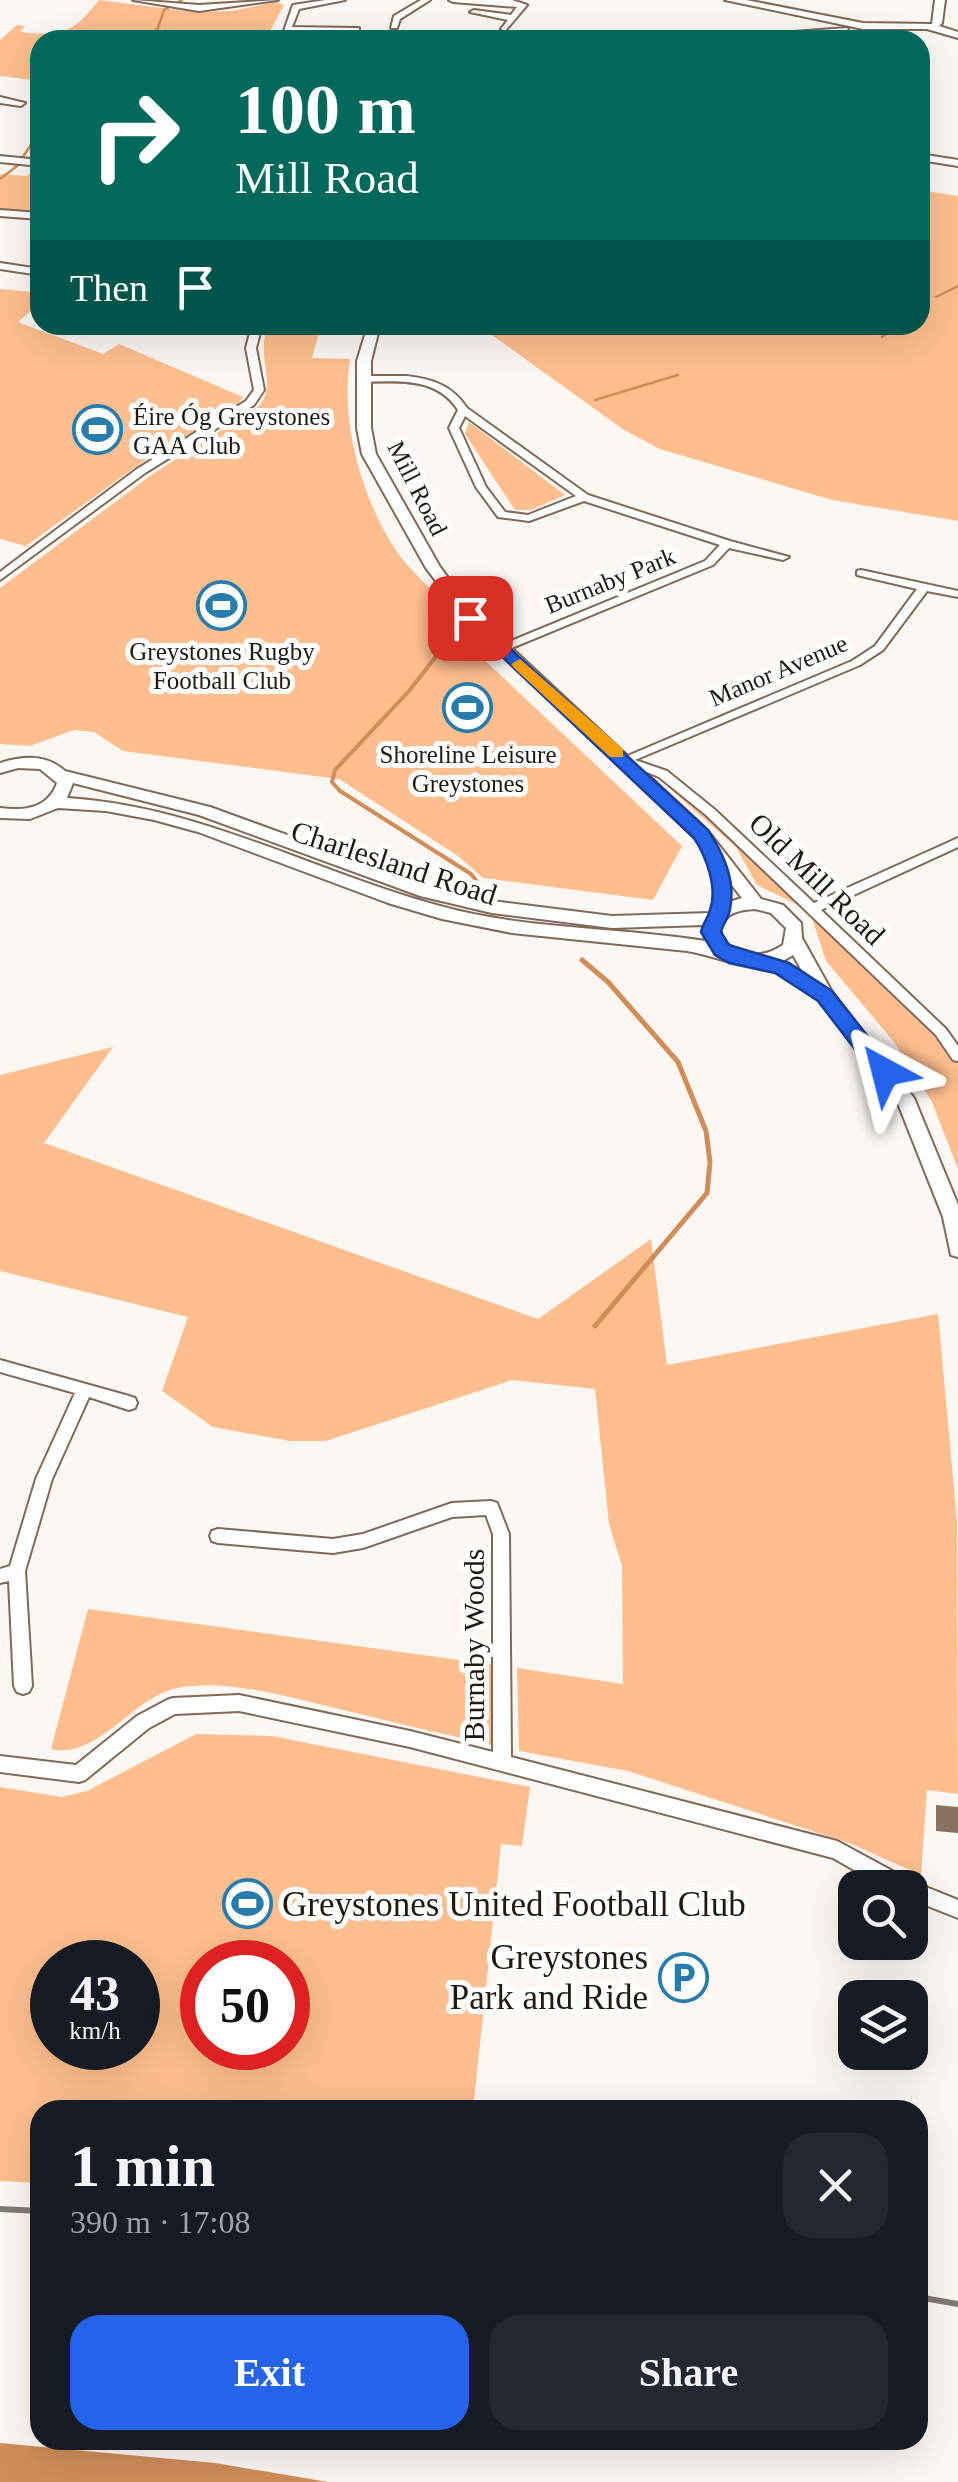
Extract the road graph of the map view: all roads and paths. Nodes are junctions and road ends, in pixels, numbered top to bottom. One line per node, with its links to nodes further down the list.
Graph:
1 (138, 0): 2 (main road)
2 (273, 0)
3 (341, 0): 14 (street)
4 (426, 0): 11 (street)
5 (453, 0): 8 (street)
6 (730, 0): 12 (main road)
7 (940, 0): 13 (main road)
8 (508, 2): 10 (street)
9 (474, 12): 10 (street)
10 (513, 18): 15 (street)
11 (394, 26)
12 (856, 26): 13 (main road); 16 (main road)
13 (936, 26): 17 (main road)
14 (356, 30)
15 (504, 30)
16 (819, 30)
17 (958, 35)
18 (0, 100): 19 (street)
19 (21, 102)
20 (0, 159): 22 (street)
21 (930, 159): 23 (street)
22 (30, 162)
23 (958, 163)
24 (0, 213): 25 (street)
25 (30, 215)
26 (0, 266): 27 (street)
27 (30, 270)
28 (254, 335): 36 (street)
29 (372, 335): 30 (main road, Mill Road)
30 (363, 379): 31 (street, Burnaby Park); 39 (main road, Mill Road)
31 (463, 410): 32 (street, Burnaby Park); 32 (street)
32 (584, 497): 33 (street, Burnaby Park)
33 (727, 544): 34 (street, Burnaby Park); 39 (street, Burnaby Park)
34 (783, 557)
35 (861, 573): 37 (street)
36 (0, 576)
37 (924, 587): 38 (street); 40 (street, Manor Avenue)
38 (958, 594)
39 (503, 648): 40 (main road, Mill Road)
40 (624, 760): 46 (main road, Mill Road); 48 (street, Old Mill Road)
41 (1, 767): 42 (main road, Charlesland Road)
42 (62, 775): 43 (main road); 49 (main road, Charlesland Road)
43 (55, 803): 44 (main road, Charlesland Road); 51 (main road, Charlesland Road)
44 (0, 813)
45 (958, 842): 48 (street)
46 (715, 856): 47 (main road, Mill Road); 49 (main road)
47 (755, 903): 49 (main road); 50 (main road)
48 (812, 909): 55 (street, Old Mill Road)
49 (717, 916): 51 (main road)
50 (795, 942): 52 (main road); 53 (main road)
51 (722, 950): 52 (main road)
52 (764, 961): 53 (main road)
53 (825, 996): 57 (main road)
54 (958, 1024): 55 (street)
55 (941, 1032): 56 (street, Old Mill Road)
56 (958, 1056)
57 (955, 1217): 58 (main road)
58 (958, 1249)
59 (0, 1366): 60 (street)
60 (85, 1389): 61 (street); 63 (street)
61 (129, 1402)
62 (218, 1536): 66 (street, Burnaby Woods)
63 (8, 1574): 64 (street)
64 (23, 1686)
65 (0, 1764): 66 (street)
66 (502, 1764): 67 (street)
67 (873, 1870)
68 (928, 1897): 69 (street)
69 (958, 1909)

